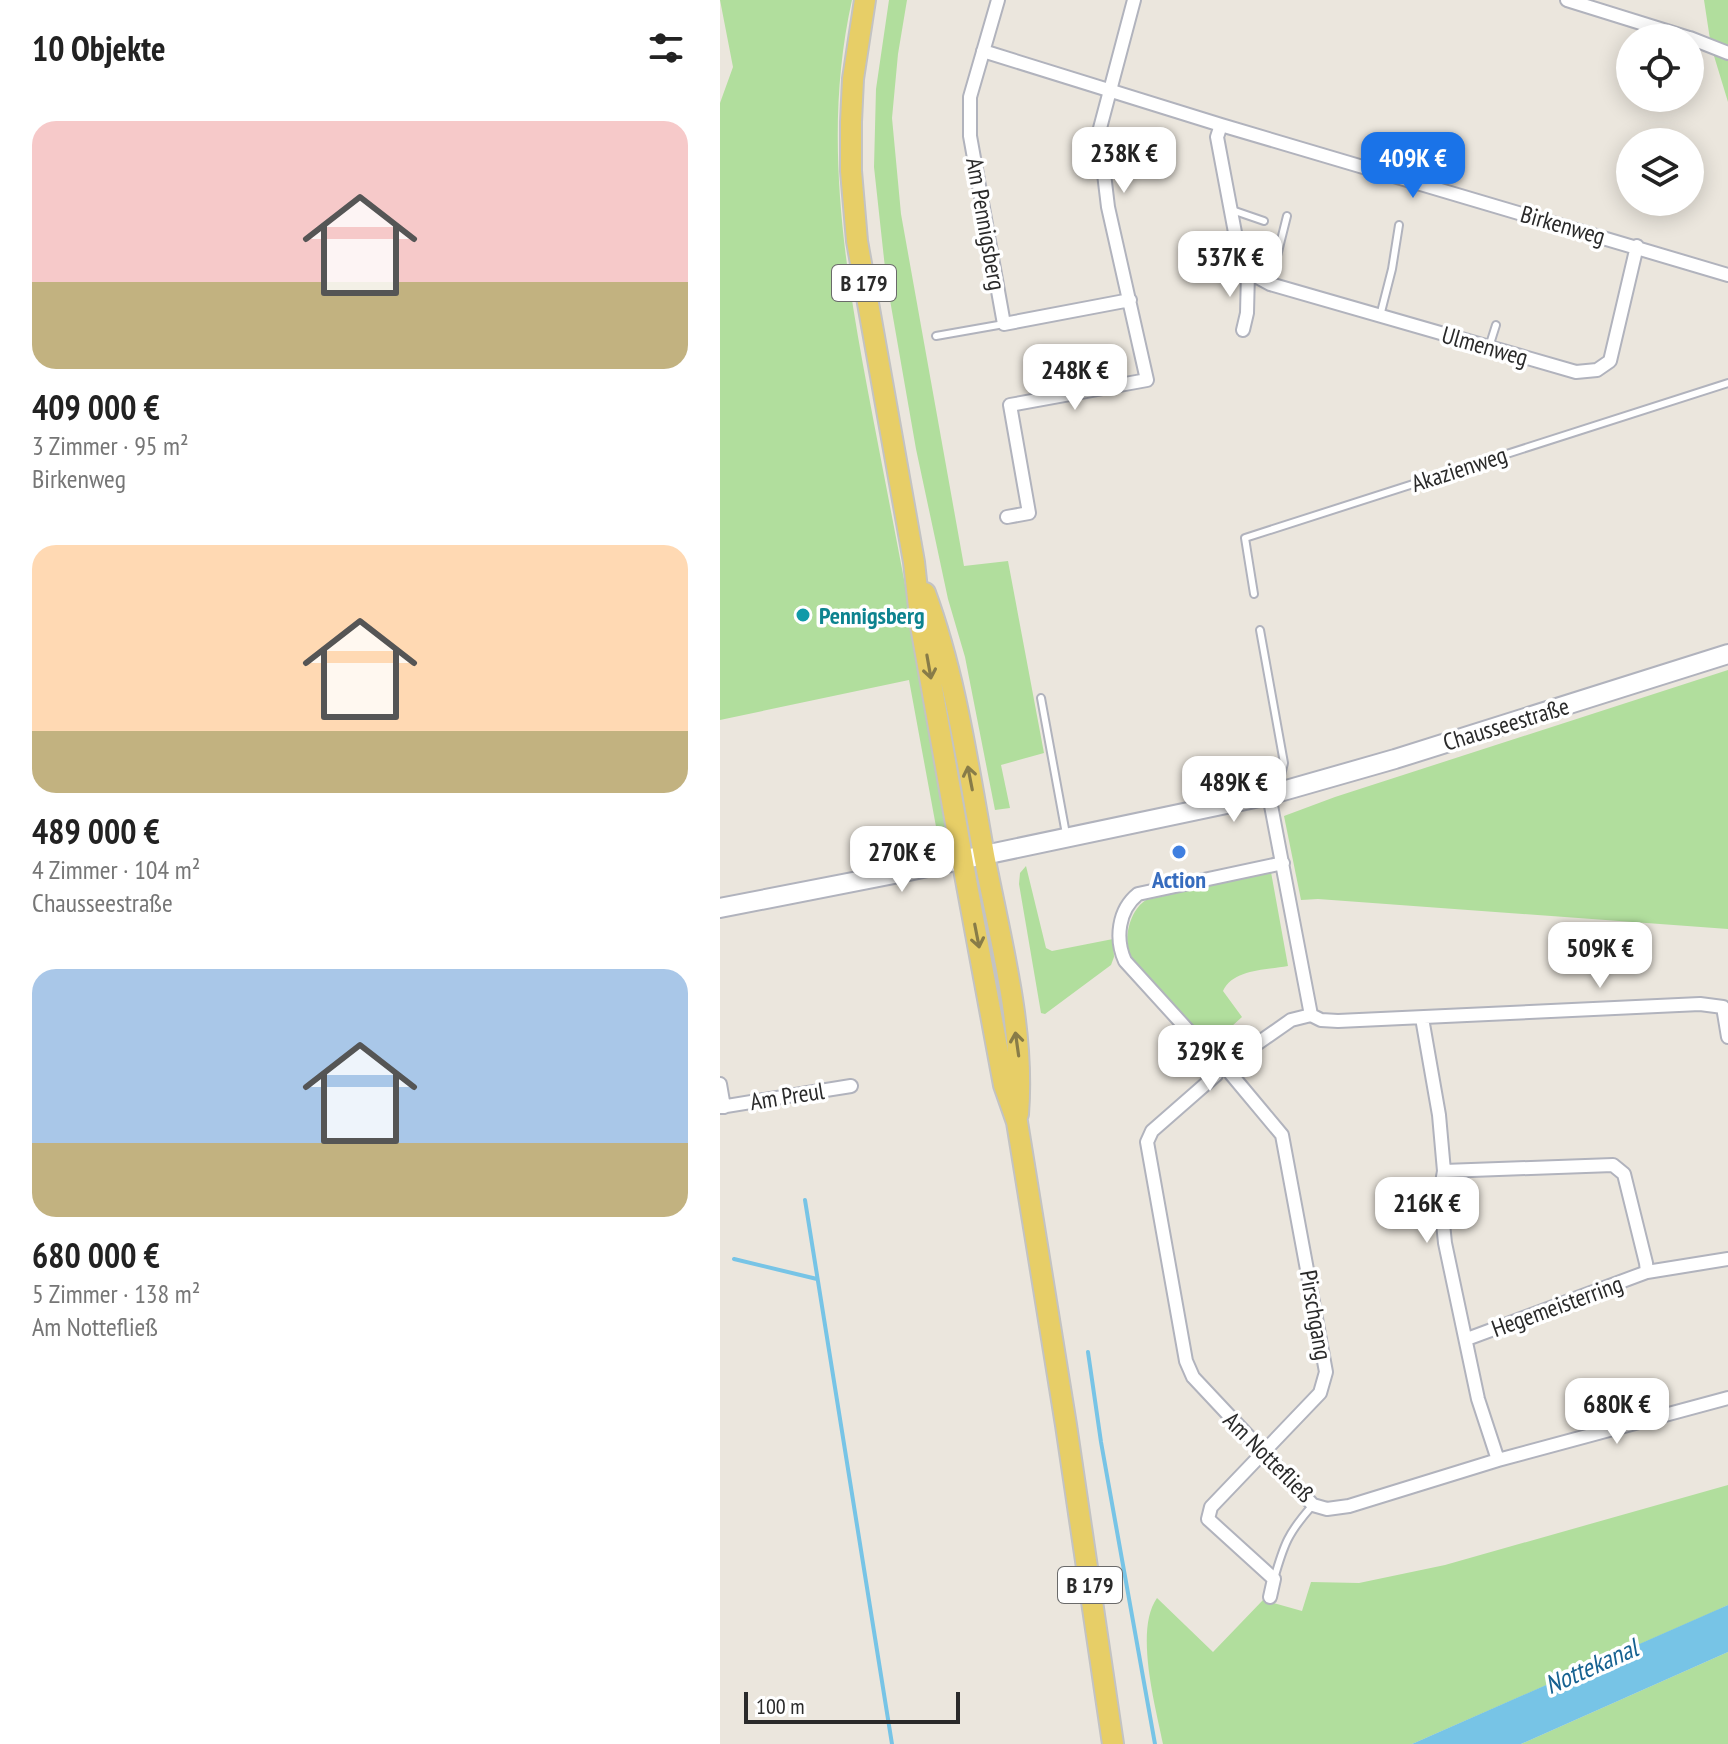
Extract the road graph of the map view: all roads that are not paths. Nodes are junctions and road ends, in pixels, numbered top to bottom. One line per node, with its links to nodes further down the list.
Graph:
1 (865, 0): 30 (main road, B 179)
2 (998, 0): 7 (street, Am Pennigsberg)
3 (1134, 0): 9 (street)
4 (1567, 0): 5 (street)
5 (1645, 24)
6 (1704, 44): 8 (street)
7 (983, 51): 9 (street, Birkenweg); 23 (street, Am Pennigsberg)
8 (1728, 53)
9 (1109, 90): 10 (street, Birkenweg); 21 (street)
10 (1221, 125): 11 (street); 17 (street, Birkenweg)
11 (1232, 210): 13 (lane); 15 (street)
12 (1287, 216): 20 (lane)
13 (1264, 221)
14 (1399, 225): 22 (lane)
15 (1237, 238): 16 (lane); 18 (street)
16 (1267, 246)
17 (1637, 246): 19 (street, Birkenweg); 27 (street, Ulmenweg)
18 (1248, 272): 20 (street, Ulmenweg); 25 (street)
19 (1728, 275)
20 (1270, 284): 22 (street, Ulmenweg)
21 (1130, 300): 23 (street, Am Pennigsberg); 29 (street)
22 (1380, 316): 27 (street, Ulmenweg)
23 (1004, 324): 26 (lane)
24 (1496, 325): 27 (lane)
25 (1243, 330)
26 (936, 336)
27 (1489, 347)
28 (1728, 383): 31 (lane, Akazienweg)
29 (1007, 517)
30 (914, 562): 37 (main road, B 179, one-way to 30); 38 (main road, B 179, one-way to 38)
31 (1254, 594)
32 (1260, 630): 35 (lane)
33 (1728, 654): 35 (main road, Chausseestraße)
34 (1041, 698): 36 (lane)
35 (1276, 794): 36 (main road, Chausseestraße); 39 (street)
36 (1067, 837): 37 (main road, Chausseestraße)
37 (984, 855): 38 (main road, Chausseestraße); 50 (main road, B 179, one-way to 37)
38 (963, 860): 40 (main road, Chausseestraße); 50 (main road, B 179, one-way to 50)
39 (1283, 863): 41 (street); 44 (street)
40 (720, 908)
41 (1311, 1015): 42 (street); 45 (street)
42 (1422, 1018): 43 (street); 51 (street, Hegemeisterring)
43 (1728, 1037)
44 (1216, 1061): 45 (street); 46 (street)
45 (1231, 1068): 46 (street); 56 (street, Pirschgang)
46 (1216, 1075): 56 (street, Am Nottefließ)
47 (720, 1084): 49 (street, Am Preul)
48 (851, 1086): 49 (street, Am Preul)
49 (722, 1107)
50 (1017, 1122): 61 (main road, B 179)
51 (1444, 1171): 53 (street, Hegemeisterring); 54 (street, Hegemeisterring)
52 (1728, 1259): 53 (street, Hegemeisterring)
53 (1647, 1272): 54 (street, Hegemeisterring)
54 (1467, 1339): 57 (street, Hegemeisterring)
55 (1728, 1398): 57 (street, Am Nottefließ)
56 (1262, 1453): 58 (street, Am Nottefließ); 59 (street, Pirschgang)
57 (1498, 1460): 58 (street, Am Nottefließ)
58 (1313, 1505): 59 (lane)
59 (1274, 1579): 60 (street)
60 (1270, 1597)
61 (1113, 1744)

